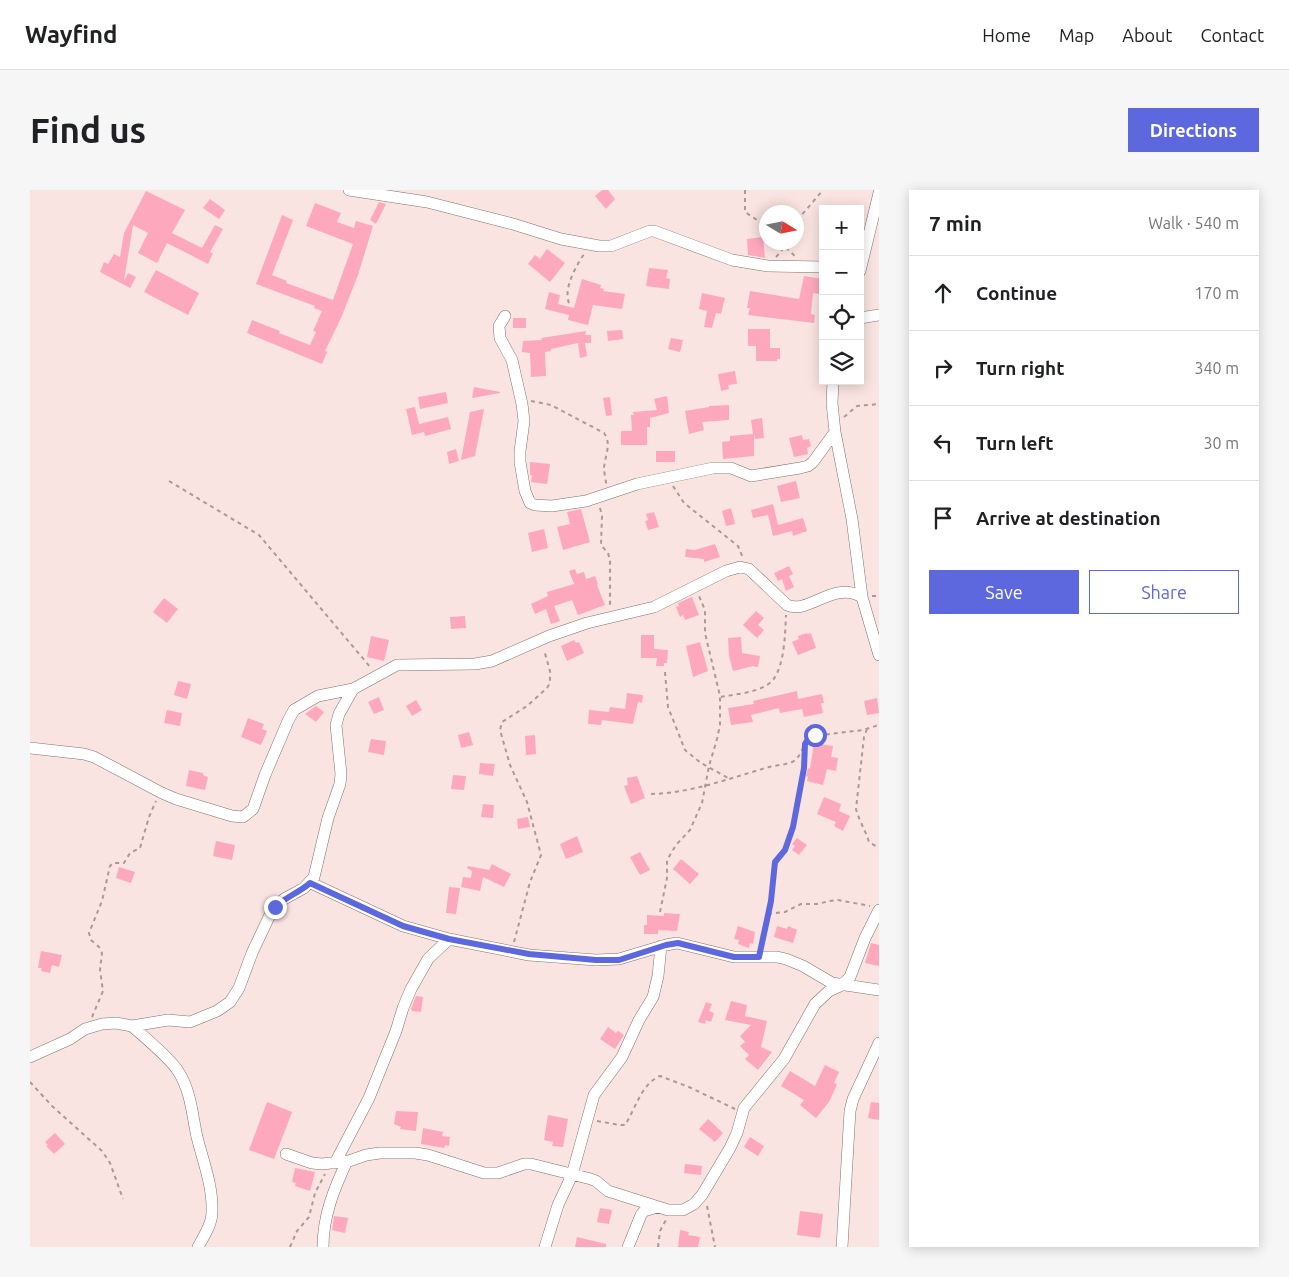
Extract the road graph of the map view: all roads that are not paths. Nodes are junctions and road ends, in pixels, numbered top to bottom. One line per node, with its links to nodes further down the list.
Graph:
1 (349, 190): 5 (street)
2 (879, 193): 3 (street)
3 (874, 235): 4 (street)
4 (864, 260)
5 (819, 266)
6 (879, 315): 8 (street)
7 (505, 316): 10 (street)
8 (864, 317)
9 (833, 385): 10 (street)
10 (834, 428): 11 (street)
11 (862, 597): 12 (street); 13 (street)
12 (879, 655)
13 (353, 689): 14 (street); 15 (street)
14 (30, 748)
15 (310, 883): 17 (street); 21 (street)
16 (875, 908): 19 (street)
17 (449, 939): 18 (street); 26 (street)
18 (661, 946): 19 (street); 27 (street)
19 (842, 985): 20 (street); 28 (street)
20 (879, 990)
21 (132, 1026): 23 (street); 29 (street)
22 (879, 1043): 33 (street)
23 (30, 1057)
24 (286, 1154): 26 (street)
25 (347, 1161): 26 (street); 27 (street); 30 (street)
26 (334, 1163)
27 (572, 1174): 28 (street); 31 (street)
28 (657, 1207): 32 (street)
29 (198, 1247)
30 (323, 1247)
31 (545, 1247)
32 (628, 1247)
33 (842, 1247)

